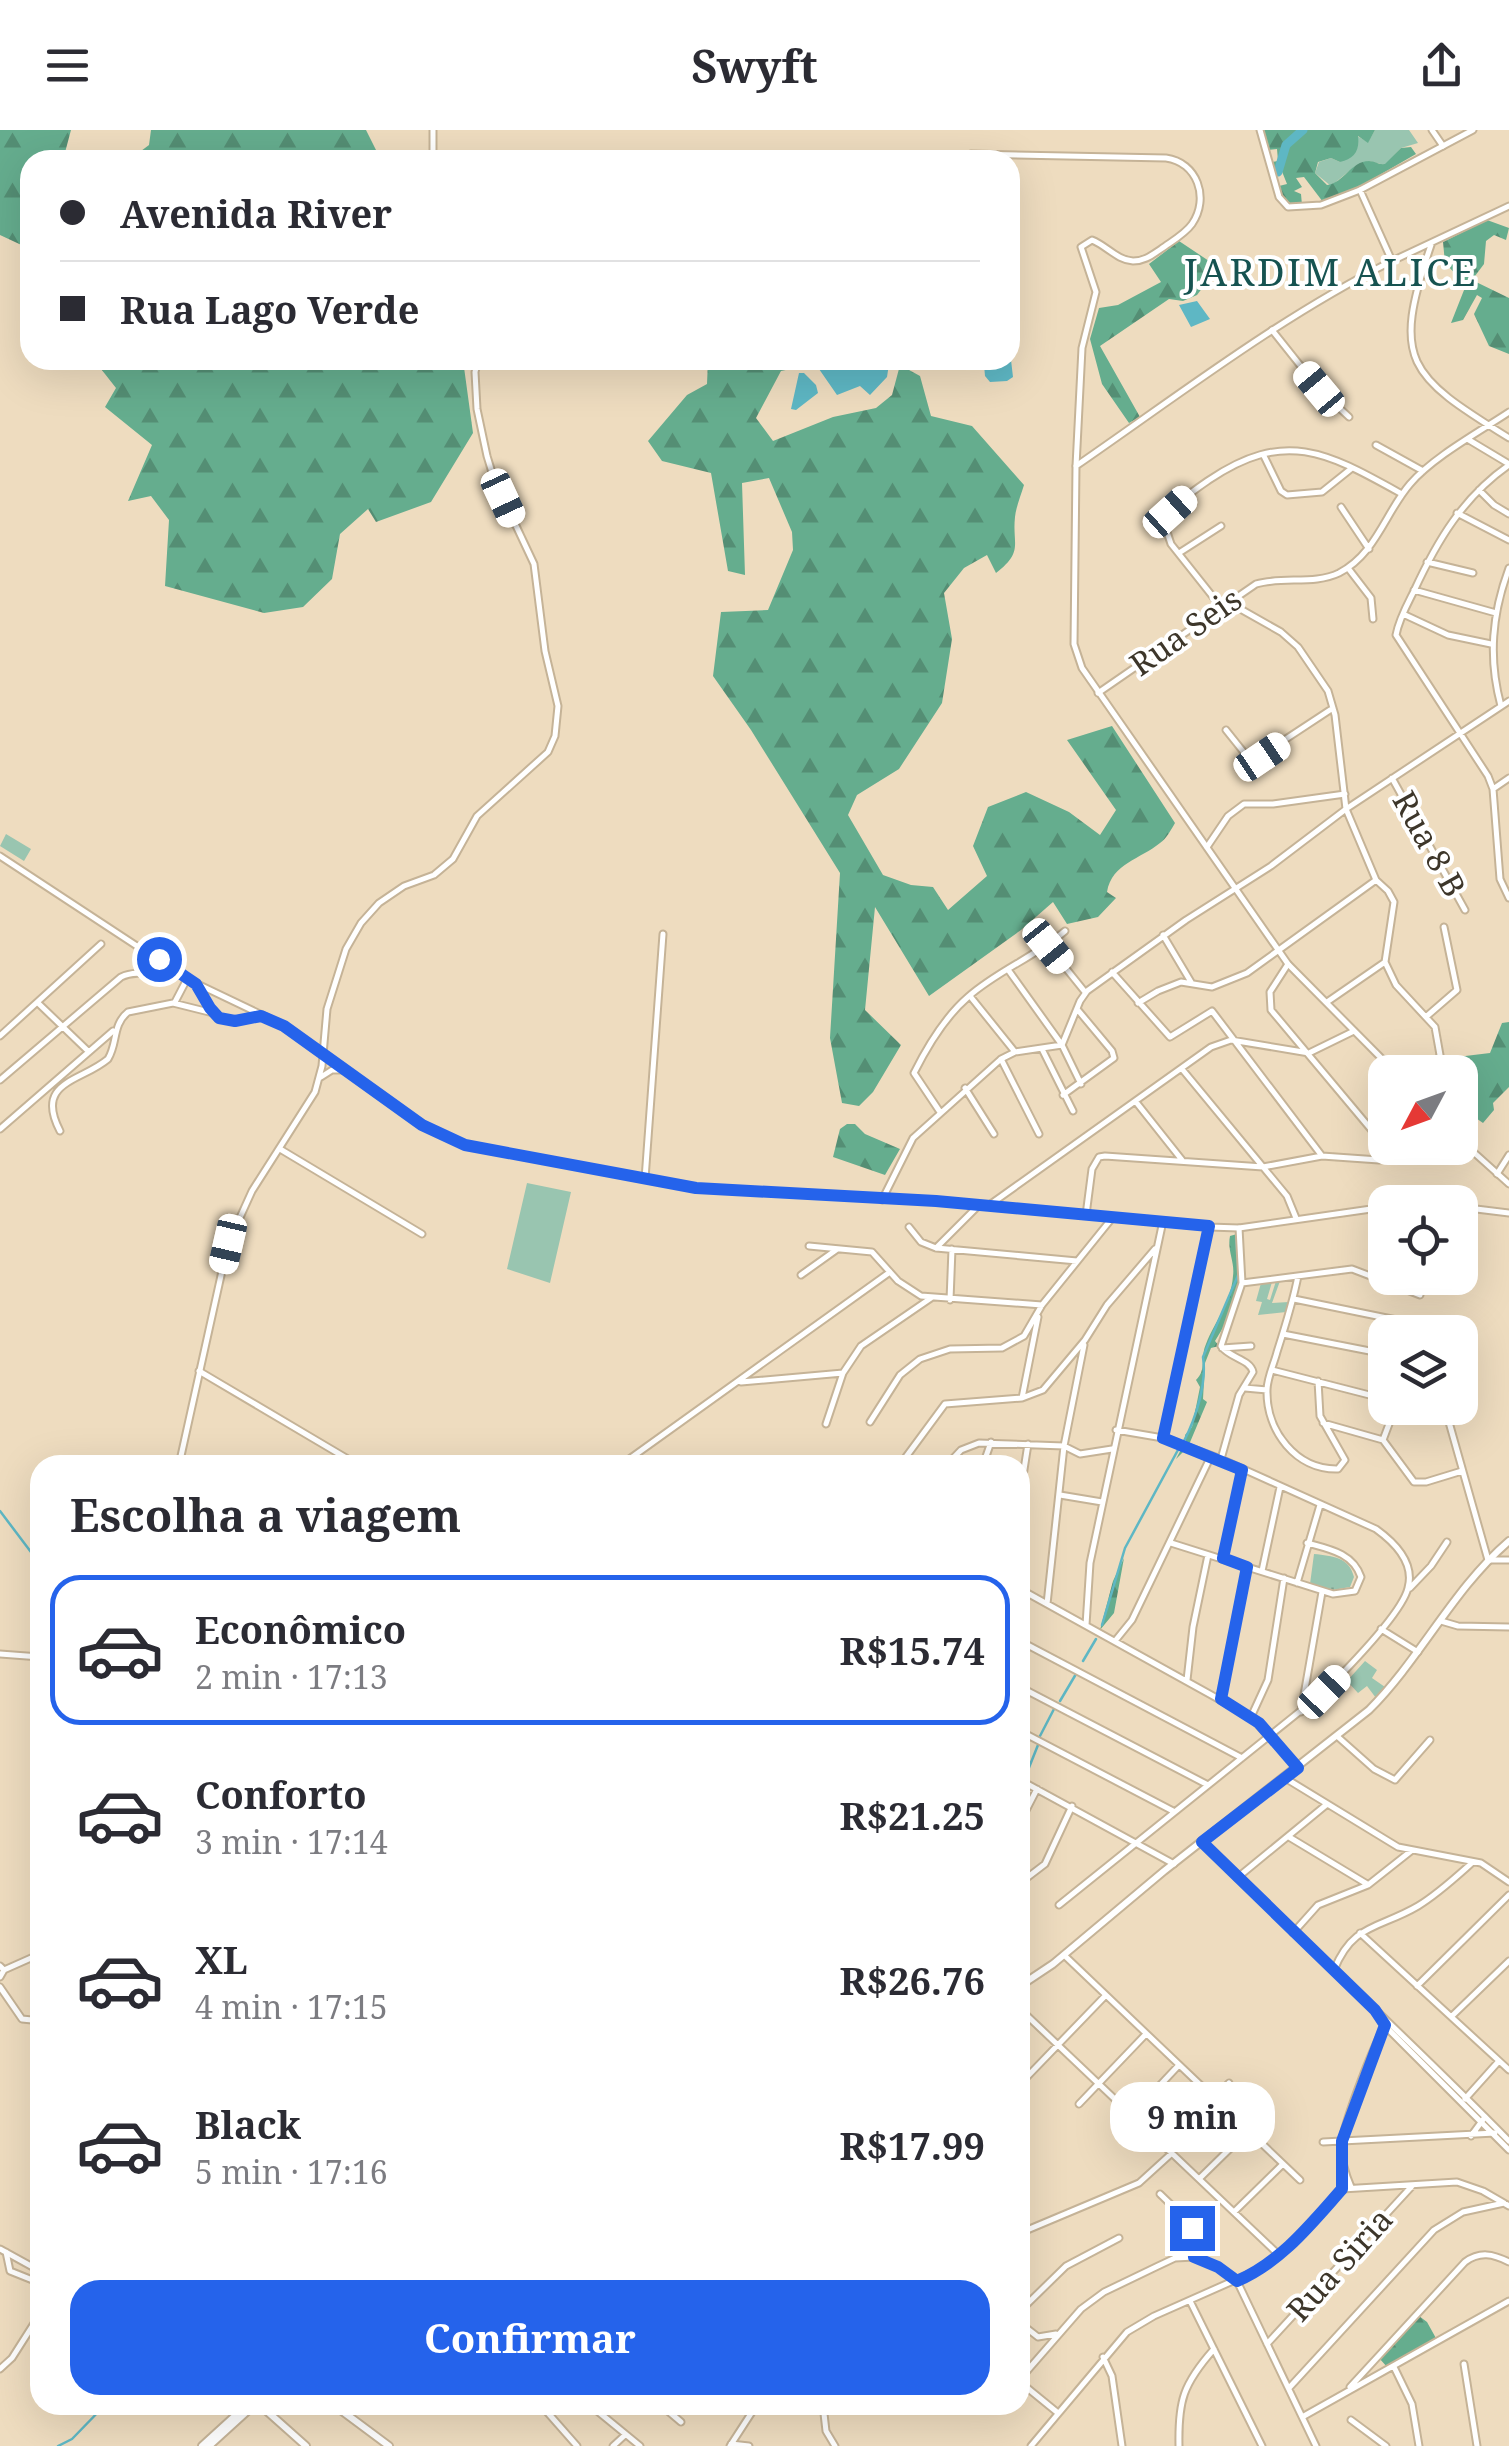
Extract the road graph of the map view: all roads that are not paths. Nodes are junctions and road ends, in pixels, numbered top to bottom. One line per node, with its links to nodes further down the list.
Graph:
1 (1260, 130): 6 (street)
2 (1432, 130): 4 (street)
3 (1473, 130): 4 (street)
4 (1443, 146): 6 (street)
5 (1020, 155): 20 (street)
6 (1360, 190): 9 (street)
7 (1509, 206): 8 (street)
8 (1431, 245): 9 (street); 14 (street)
9 (1392, 262): 10 (street)
10 (1272, 330): 13 (street); 20 (street)
11 (477, 370): 87 (street)
12 (1508, 414): 14 (street)
13 (1348, 417)
14 (1488, 425): 15 (street); 16 (street)
15 (1509, 438)
16 (1468, 440): 19 (street); 22 (street)
17 (1376, 445): 22 (street)
18 (1263, 454): 21 (street); 21 (street); 31 (street)
19 (1509, 465): 23 (street)
20 (1076, 466): 44 (street)
21 (1353, 467): 24 (street)
22 (1422, 471): 24 (street)
23 (1480, 490): 26 (street); 27 (street)
24 (1402, 494): 30 (street)
25 (1341, 507): 30 (street)
26 (1458, 513): 29 (street); 32 (street)
27 (1509, 514)
28 (1221, 526): 31 (street)
29 (1509, 540)
30 (1369, 548): 33 (street)
31 (1179, 553): 39 (street)
32 (1427, 562): 35 (street); 36 (street)
33 (1348, 568): 37 (street, Rua Seis); 42 (street)
34 (1509, 568): 40 (street)
35 (1473, 574)
36 (1414, 590): 40 (street); 41 (street)
37 (1228, 602): 39 (street, Rua Seis); 47 (street)
38 (1509, 606): 40 (street)
39 (1221, 607): 44 (street, Rua Seis)
40 (1497, 610): 43 (street)
41 (1403, 614): 43 (street); 49 (street)
42 (1373, 619)
43 (1491, 644): 46 (street)
44 (1098, 693): 55 (street)
45 (1509, 701): 46 (street)
46 (1501, 706): 49 (street)
47 (1333, 708): 48 (street); 53 (street)
48 (1226, 730)
49 (1461, 730): 50 (street); 52 (street)
50 (1392, 778): 54 (street); 60 (street, Rua 8 B)
51 (1509, 778): 52 (street)
52 (1493, 789): 59 (street)
53 (1346, 793): 54 (street); 55 (street)
54 (1346, 809): 57 (street); 58 (street)
55 (1205, 849): 58 (street)
56 (0, 856): 72 (street)
57 (1376, 880): 67 (street); 68 (street)
58 (1234, 890): 64 (street); 67 (street)
59 (1509, 898)
60 (1465, 910)
61 (1444, 927): 84 (street)
62 (1065, 931): 66 (street)
63 (663, 934): 125 (street)
64 (1163, 936): 71 (street); 73 (street)
65 (101, 944): 80 (street)
66 (1048, 946): 70 (street); 75 (street)
67 (1278, 950): 69 (street); 73 (street)
68 (1385, 962): 78 (street); 84 (street)
69 (1288, 964): 78 (street); 96 (street)
70 (1009, 971): 76 (street); 92 (street)
71 (1112, 972): 75 (street); 79 (street)
72 (184, 976): 74 (street); 77 (street); 85 (street)
73 (1192, 982): 79 (street)
74 (196, 984): 82 (street); 83 (street)
75 (1085, 992): 81 (street)
76 (970, 995): 95 (street); 111 (street)
77 (174, 1002): 82 (street); 86 (street)
78 (1327, 1002): 88 (street)
79 (1138, 1003): 90 (street)
80 (38, 1004): 85 (street); 89 (street)
81 (1077, 1010): 92 (street); 105 (street)
82 (213, 1013): 83 (street)
83 (261, 1016): 91 (street)
84 (1427, 1016): 99 (street)
85 (63, 1027): 94 (street); 104 (street)
86 (116, 1029): 94 (street); 106 (street)
87 (324, 1030): 91 (street); 97 (street)
88 (1354, 1032): 96 (street); 98 (street)
89 (0, 1036)
90 (1231, 1040): 96 (street); 101 (street); 119 (street)
91 (306, 1041): 97 (street)
92 (1062, 1045): 93 (street); 105 (street)
93 (1042, 1049): 95 (street); 108 (street)
94 (89, 1052): 106 (street)
95 (1015, 1052): 100 (street)
96 (1308, 1053): 112 (street)
97 (323, 1054): 102 (street); 103 (street)
98 (1378, 1055)
99 (1437, 1055)
100 (1001, 1058): 107 (street); 116 (street)
101 (1182, 1069): 109 (street); 123 (street)
102 (346, 1070): 103 (street); 125 (street)
103 (320, 1078): 117 (street)
104 (0, 1080)
105 (1081, 1084): 108 (street)
106 (56, 1085): 113 (street); 114 (street)
107 (965, 1088): 111 (street); 115 (street)
108 (1063, 1095): 110 (street)
109 (1136, 1102): 122 (street); 129 (street)
110 (1073, 1111)
111 (940, 1112): 127 (street)
112 (1368, 1125)
113 (0, 1129)
114 (60, 1130)
115 (994, 1134)
116 (1039, 1134)
117 (280, 1149): 140 (street); 168 (street)
118 (1509, 1155): 124 (street)
119 (1322, 1156): 120 (street); 123 (street)
120 (1368, 1157)
121 (1478, 1158): 124 (street)
122 (1182, 1160): 123 (street); 133 (street)
123 (1263, 1167): 135 (street)
124 (1497, 1174): 126 (street)
125 (645, 1179): 127 (street)
126 (1509, 1184)
127 (882, 1200): 128 (street)
128 (978, 1204): 129 (street); 143 (street)
129 (988, 1206): 133 (street)
130 (1368, 1209): 135 (street)
131 (1478, 1210): 132 (street)
132 (1509, 1213)
133 (1086, 1214): 134 (street)
134 (1114, 1217): 136 (street); 146 (street)
135 (1296, 1218): 139 (street)
136 (1164, 1221): 137 (street); 144 (street)
137 (1209, 1226): 139 (street); 184 (street)
138 (909, 1227): 143 (street)
139 (1239, 1228): 153 (street)
140 (422, 1234)
141 (809, 1246): 142 (street)
142 (838, 1248): 148 (street); 150 (street)
143 (936, 1248): 145 (street)
144 (1156, 1248): 147 (street); 152 (street)
145 (952, 1249): 146 (street); 156 (street)
146 (1076, 1261): 157 (street)
147 (1136, 1270): 152 (street); 162 (street)
148 (890, 1272): 154 (street); 173 (street)
149 (1368, 1274): 151 (street)
150 (801, 1275)
151 (1298, 1276): 153 (street); 155 (street)
152 (1150, 1278): 183 (street)
153 (1242, 1282): 165 (street)
154 (930, 1298): 156 (street); 170 (street)
155 (1294, 1299): 159 (street); 160 (street)
156 (950, 1300): 157 (street)
157 (1042, 1305): 158 (street)
158 (1038, 1314): 161 (street); 163 (street)
159 (1368, 1317)
160 (1283, 1334): 166 (street); 167 (street)
161 (1024, 1336): 163 (street); 178 (street)
162 (1085, 1340): 169 (street); 171 (street)
163 (1035, 1341): 177 (street)
164 (1251, 1346): 165 (street)
165 (1222, 1348): 174 (street)
166 (1368, 1351)
167 (1272, 1370): 172 (street); 175 (street)
168 (199, 1371): 190 (street); 191 (street)
169 (1060, 1371): 171 (street); 177 (street)
170 (843, 1373): 173 (street); 180 (street)
171 (1076, 1380): 188 (street)
172 (1318, 1381): 176 (street); 179 (street)
173 (741, 1382): 192 (street)
174 (1245, 1388): 175 (street); 198 (street)
175 (1267, 1390): 179 (street)
176 (1368, 1394)
177 (1022, 1398): 193 (street)
178 (870, 1422)
179 (1322, 1423): 185 (street)
180 (826, 1424)
181 (1388, 1425): 185 (street)
182 (1450, 1425): 200 (street)
183 (1116, 1430): 184 (street); 189 (street)
184 (1163, 1438): 197 (street)
185 (1383, 1440): 200 (street)
186 (990, 1442): 187 (street); 194 (street); 195 (street)
187 (1028, 1442): 188 (street); 196 (street)
188 (1064, 1446): 189 (street); 202 (street)
189 (1112, 1450): 203 (street)
190 (182, 1455)
191 (341, 1455)
192 (635, 1455)
193 (907, 1455)
194 (958, 1455)
195 (986, 1455)
196 (1026, 1455)
197 (1211, 1456): 198 (street); 207 (street)
198 (1221, 1459): 199 (street)
199 (1242, 1470): 201 (street); 210 (street)
200 (1462, 1472): 211 (street)
201 (1280, 1486): 204 (street); 214 (street)
202 (1060, 1495): 203 (street); 220 (street)
203 (1102, 1502): 222 (street)
204 (1320, 1504): 208 (street); 217 (street)
205 (1509, 1541): 211 (main road)
206 (1447, 1542): 217 (street)
207 (1171, 1543): 209 (street); 225 (street)
208 (1307, 1543): 216 (street); 218 (street)
209 (1208, 1554): 210 (street); 230 (street)
210 (1223, 1558): 213 (street)
211 (1488, 1560): 212 (street); 221 (main road)
212 (1509, 1560)
213 (1247, 1567): 214 (street); 232 (street)
214 (1262, 1571): 215 (street)
215 (1284, 1578): 216 (street); 234 (street)
216 (1297, 1582): 218 (street)
217 (1408, 1590): 224 (street)
218 (1322, 1592): 233 (street)
219 (1030, 1595): 220 (street)
220 (1046, 1604): 222 (street)
221 (1441, 1621): 223 (street); 227 (main road)
222 (1086, 1625): 225 (street)
223 (1509, 1626)
224 (1381, 1629): 227 (street); 233 (street)
225 (1116, 1641): 230 (street)
226 (1030, 1646): 239 (street)
227 (1418, 1652): 237 (main road)
228 (0, 1654): 229 (street)
229 (30, 1656)
230 (1186, 1680): 232 (street)
231 (1030, 1692): 243 (street)
232 (1221, 1699): 234 (street)
233 (1300, 1712): 236 (street)
234 (1252, 1718): 236 (street)
235 (1030, 1736): 248 (street)
236 (1271, 1736): 239 (street); 240 (street)
237 (1338, 1737): 238 (street); 240 (main road)
238 (1430, 1740)
239 (1242, 1758): 243 (street)
240 (1298, 1768): 241 (main road)
241 (1285, 1778): 246 (street); 251 (main road)
242 (1030, 1785): 244 (street)
243 (1208, 1785): 248 (street)
244 (1036, 1788): 245 (street); 247 (street)
245 (1030, 1801)
246 (1326, 1804): 249 (street); 252 (street)
247 (1072, 1806): 250 (street); 255 (street)
248 (1173, 1811): 250 (street)
249 (1288, 1837): 256 (street); 258 (street)
250 (1136, 1842): 254 (street); 260 (street)
251 (1202, 1842): 254 (main road); 256 (street)
252 (1411, 1851): 253 (street); 258 (street)
253 (1473, 1862): 257 (street); 262 (street)
254 (1174, 1864): 263 (main road)
255 (1030, 1875)
256 (1237, 1878): 261 (street)
257 (1509, 1882)
258 (1368, 1885): 261 (street)
259 (1509, 1895): 269 (street)
260 (1059, 1904)
261 (1293, 1932): 266 (street)
262 (1360, 1933): 266 (street); 269 (street)
263 (1064, 1955): 268 (main road); 271 (street)
264 (30, 1958): 267 (street)
265 (1509, 1961): 272 (street)
266 (1334, 1970): 275 (street)
267 (1, 1971)
268 (1030, 1979)
269 (1417, 1986): 272 (street)
270 (0, 1987): 274 (street)
271 (1106, 1995): 276 (street); 277 (street)
272 (1452, 2016): 278 (street)
273 (1030, 2018): 277 (street)
274 (30, 2020)
275 (1387, 2023): 285 (street); 292 (street)
276 (1146, 2034): 279 (street); 282 (street)
277 (1058, 2044): 281 (street); 282 (street)
278 (1499, 2061): 280 (street); 285 (street)
279 (1179, 2065): 284 (street); 287 (street)
280 (1509, 2070)
281 (1030, 2074)
282 (1098, 2083): 286 (street); 287 (street)
283 (1229, 2083): 284 (street)
284 (1215, 2099): 289 (street); 296 (street)
285 (1465, 2099): 288 (street)
286 (1079, 2104)
287 (1132, 2115): 296 (street)
288 (1484, 2119): 290 (street); 291 (street)
289 (1248, 2131): 297 (street); 299 (street)
290 (1497, 2133): 291 (street); 293 (street); 295 (street)
291 (1471, 2136): 292 (street)
292 (1342, 2141): 294 (street); 298 (street)
293 (1509, 2141)
294 (1323, 2142)
295 (1509, 2150)
296 (1169, 2151): 299 (street); 307 (street)
297 (1283, 2164): 300 (street); 306 (street)
298 (1345, 2172): 302 (street); 303 (street)
299 (1200, 2179): 306 (street)
300 (1300, 2180)
301 (1413, 2185): 302 (street); 305 (street); 325 (street, Rua Siria)
302 (1351, 2187): 303 (street)
303 (1342, 2189): 310 (street)
304 (1160, 2194): 311 (street)
305 (1507, 2204): 336 (street)
306 (1234, 2212): 310 (street)
307 (1030, 2229)
308 (1119, 2238): 321 (street)
309 (3, 2250): 313 (street); 315 (street)
310 (1279, 2255): 318 (street)
311 (1194, 2257): 318 (street); 324 (street)
312 (1509, 2262): 329 (street)
313 (30, 2265)
314 (0, 2268): 315 (street)
315 (10, 2268): 316 (street); 317 (street)
316 (30, 2268)
317 (30, 2278)
318 (1237, 2281): 319 (street); 325 (street)
319 (1190, 2300): 326 (street); 327 (street)
320 (1509, 2301): 331 (street)
321 (1030, 2302)
322 (30, 2330): 332 (street)
323 (1030, 2331): 324 (street)
324 (1060, 2332): 333 (street)
325 (1267, 2344): 336 (street)
326 (1110, 2350): 328 (street); 335 (street)
327 (1214, 2350): 363 (street); 364 (street)
328 (1103, 2357): 335 (street); 339 (street)
329 (1376, 2359): 334 (street); 338 (street)
330 (1464, 2364): 368 (street)
331 (1394, 2367): 334 (street); 367 (street)
332 (0, 2369)
333 (1030, 2369)
334 (1385, 2371): 338 (street)
335 (1112, 2376): 362 (street)
336 (1289, 2388): 348 (street)
337 (1030, 2389): 339 (street)
338 (1347, 2390): 348 (street)
339 (1058, 2413): 361 (street)
340 (242, 2415): 353 (main road)
341 (267, 2415): 354 (main road)
342 (348, 2415): 355 (main road)
343 (550, 2415): 356 (street)
344 (602, 2415): 351 (street)
345 (673, 2415): 350 (street)
346 (750, 2415): 352 (street)
347 (824, 2415): 360 (street)
348 (1304, 2416): 365 (street)
349 (1351, 2420): 366 (street)
350 (681, 2422)
351 (625, 2435): 357 (street); 358 (street)
352 (731, 2445): 359 (street)
353 (205, 2446)
354 (306, 2446)
355 (390, 2446)
356 (577, 2446)
357 (613, 2446)
358 (640, 2446)
359 (749, 2446)
360 (835, 2446)
361 (1031, 2446)
362 (1122, 2446)
363 (1179, 2446)
364 (1262, 2446)
365 (1316, 2446)
366 (1386, 2446)
367 (1419, 2446)
368 (1477, 2446)

